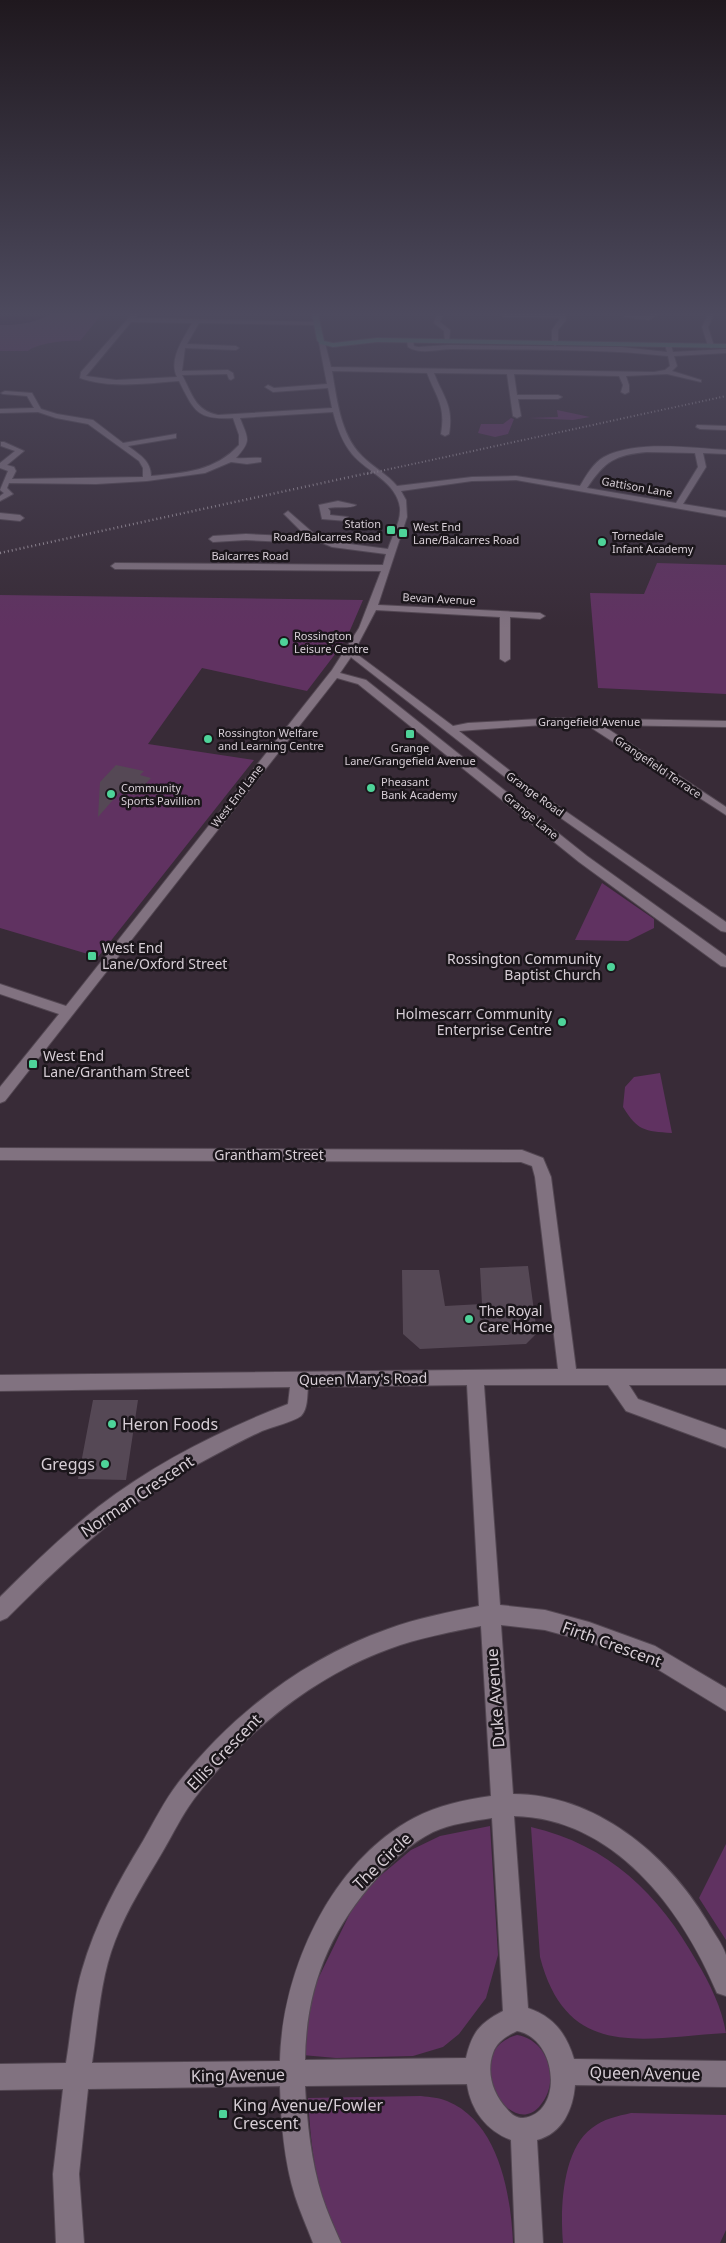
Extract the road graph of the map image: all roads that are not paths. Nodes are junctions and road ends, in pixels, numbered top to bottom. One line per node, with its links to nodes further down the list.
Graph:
1 (71, 419): 12 (street)
2 (237, 419): 14 (street)
3 (338, 419): 19 (street, West End Lane)
4 (448, 419): 7 (street)
5 (700, 427): 10 (street)
6 (726, 428): 10 (street)
7 (445, 434)
8 (173, 436): 12 (street)
9 (11, 438): 11 (street)
10 (719, 442): 13 (street)
11 (2, 444): 17 (street)
12 (124, 445): 16 (street)
13 (699, 451): 20 (street); 24 (street)
14 (230, 460): 15 (street); 16 (street)
15 (258, 460)
16 (147, 479): 18 (street)
17 (8, 480): 18 (street); 22 (street)
18 (109, 480): 21 (street)
19 (396, 489): 20 (street, Gattison Lane); 33 (street, West End Lane)
20 (582, 489): 24 (street, Gattison Lane)
21 (106, 490)
22 (0, 500)
23 (352, 504): 30 (street)
24 (678, 506): 26 (street, Gattison Lane)
25 (288, 514): 30 (street)
26 (726, 514)
27 (0, 516): 28 (street)
28 (20, 518)
29 (345, 518): 30 (street)
30 (311, 520): 31 (street)
31 (309, 534): 32 (street); 33 (street)
32 (216, 536)
33 (391, 552): 35 (street, West End Lane)
34 (115, 566): 35 (street, Balcarres Road)
35 (386, 568): 36 (street, West End Lane)
36 (371, 607): 37 (street, Bevan Avenue); 39 (street, West End Lane)
37 (505, 615): 38 (street, Bevan Avenue); 40 (street)
38 (540, 616)
39 (349, 654): 41 (street, West End Lane); 44 (street, Grange Road)
40 (505, 659)
41 (334, 674): 45 (street, Grange Lane); 52 (street, West End Lane)
42 (590, 721): 43 (street, Grangefield Avenue); 44 (street, Grangefield Avenue); 46 (street, Grangefield Terrace)
43 (726, 724)
44 (450, 729): 45 (street, Grangefield Avenue); 47 (street, Grange Road)
45 (428, 735): 48 (street, Grange Lane)
46 (726, 812)
47 (608, 847): 48 (street); 49 (street, Grange Road)
48 (583, 859): 50 (street, Grange Lane)
49 (726, 928)
50 (726, 963)
51 (0, 990): 52 (street)
52 (69, 1012): 53 (street, West End Lane)
53 (0, 1097)
54 (0, 1154): 56 (street, Grantham Street)
55 (475, 1377): 56 (street, Queen Mary's Road); 59 (street, Queen Mary's Road); 63 (street, Duke Avenue)
56 (568, 1377): 57 (street, Queen Mary's Road)
57 (613, 1377): 58 (street, Queen Mary's Road); 61 (street)
58 (726, 1377)
59 (299, 1381): 60 (street, Queen Mary's Road); 62 (street, Norman Crescent)
60 (0, 1383)
61 (726, 1439)
62 (0, 1611)
63 (489, 1614): 64 (street, Firth Crescent); 65 (street, Duke Avenue); 73 (street, Ellis Crescent)
64 (726, 1700)
65 (503, 1804): 66 (street, The Circle); 67 (street, Duke Avenue); 70 (street, The Circle)
66 (726, 1984)
67 (516, 2018): 68 (street); 69 (street)
68 (477, 2071): 70 (street, King Avenue); 74 (street)
69 (564, 2072): 71 (street, Queen Avenue); 74 (street)
70 (292, 2074): 73 (street, King Avenue); 76 (street, The Circle)
71 (726, 2074)
72 (0, 2077): 73 (street, King Avenue)
73 (77, 2077): 75 (street, Ellis Crescent)
74 (524, 2131): 77 (street)
75 (70, 2243)
76 (327, 2243)
77 (529, 2243)

